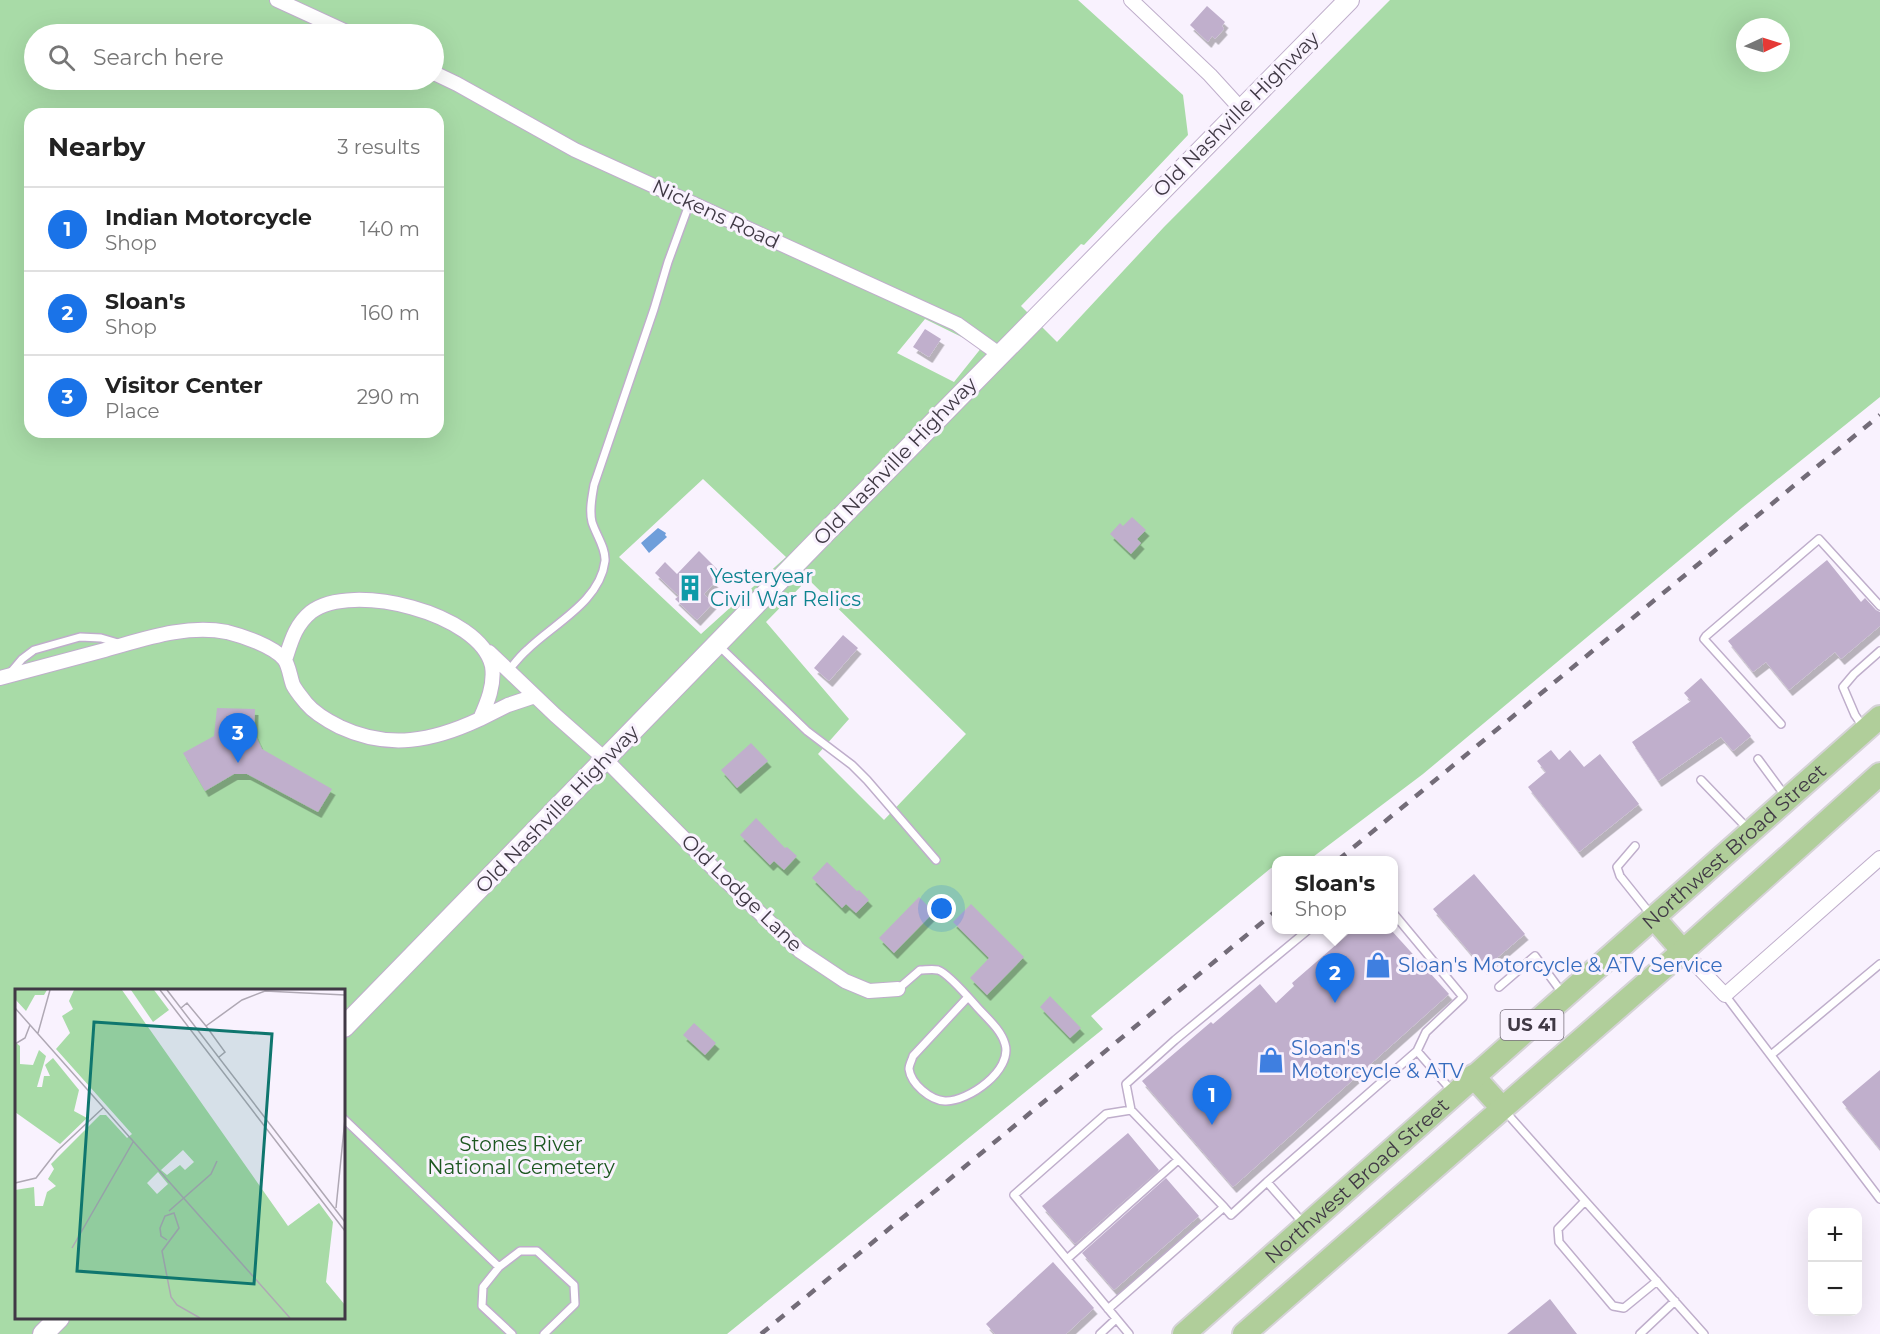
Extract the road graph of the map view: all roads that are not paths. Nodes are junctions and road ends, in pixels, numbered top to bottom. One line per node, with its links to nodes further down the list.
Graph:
1 (277, 0): 4 (street)
2 (1131, 0): 6 (street)
3 (1349, 0): 6 (main road, Old Nashville Highway)
4 (329, 24)
5 (444, 78): 7 (street, Nickens Road)
6 (1241, 109): 8 (main road, Old Nashville Highway)
7 (690, 202): 8 (street, Nickens Road); 14 (lane)
8 (999, 354): 10 (main road, Old Nashville Highway)
9 (1880, 606): 19 (lane)
10 (717, 644): 21 (main road, Old Nashville Highway); 28 (lane)
11 (483, 646): 13 (street); 14 (street, Old Lodge Lane); 17 (street)
12 (1880, 651): 18 (lane)
13 (285, 660): 15 (street); 17 (street)
14 (508, 670): 16 (street, Old Lodge Lane)
15 (4, 677)
16 (535, 696): 17 (street); 21 (street, Old Lodge Lane)
17 (480, 719)
18 (1873, 723): 24 (main road, Northwest Broad Street / US 41)
19 (1781, 724)
20 (1758, 759): 24 (lane)
21 (606, 760): 35 (street, Old Lodge Lane); 39 (main road, Old Nashville Highway)
22 (1880, 774): 32 (main road, Northwest Broad Street / US 41)
23 (1701, 780): 25 (lane)
24 (1788, 799): 25 (main road, Northwest Broad Street / US 41)
25 (1751, 832): 29 (main road, Northwest Broad Street / US 41)
26 (1635, 846): 29 (lane)
27 (1880, 858): 36 (street)
28 (936, 860)
29 (1653, 918): 32 (main road); 37 (main road, Northwest Broad Street / US 41)
30 (1398, 919): 40 (lane)
31 (1303, 934): 45 (lane)
32 (1683, 951): 36 (street); 44 (main road, Northwest Broad Street / US 41)
33 (1880, 964): 41 (lane)
34 (1499, 987): 37 (lane)
35 (898, 989): 38 (lane)
36 (1725, 995): 41 (lane)
37 (1564, 996): 42 (main road, Northwest Broad Street / US 41)
38 (968, 997): 38 (lane)
39 (345, 1026)
40 (1417, 1051): 43 (lane); 48 (lane)
41 (1771, 1055): 49 (lane)
42 (1473, 1076): 43 (main road, Northwest Broad Street / US 41); 44 (main road)
43 (1454, 1093): 52 (main road, Northwest Broad Street / US 41)
44 (1502, 1108): 50 (lane); 66 (main road, Northwest Broad Street / US 41)
45 (1131, 1110): 47 (lane); 53 (lane)
46 (345, 1120): 54 (lane)
47 (1178, 1160): 51 (lane); 53 (lane)
48 (1267, 1182): 51 (lane); 52 (lane)
49 (1880, 1199)
50 (1585, 1200): 55 (lane); 55 (lane)
51 (1224, 1207): 57 (lane)
52 (1306, 1226): 65 (main road, Northwest Broad Street / US 41)
53 (1067, 1258): 57 (lane)
54 (499, 1267): 61 (lane); 62 (lane)
55 (1657, 1281): 56 (lane)
56 (1675, 1301): 67 (lane); 68 (lane)
57 (1108, 1309): 59 (lane)
58 (57, 1319): 60 (main road)
59 (1116, 1319): 63 (lane); 64 (lane)
60 (43, 1334)
61 (512, 1334)
62 (544, 1334)
63 (1100, 1334)
64 (1129, 1334)
65 (1184, 1334)
66 (1244, 1334)
67 (1640, 1334)
68 (1704, 1334)

